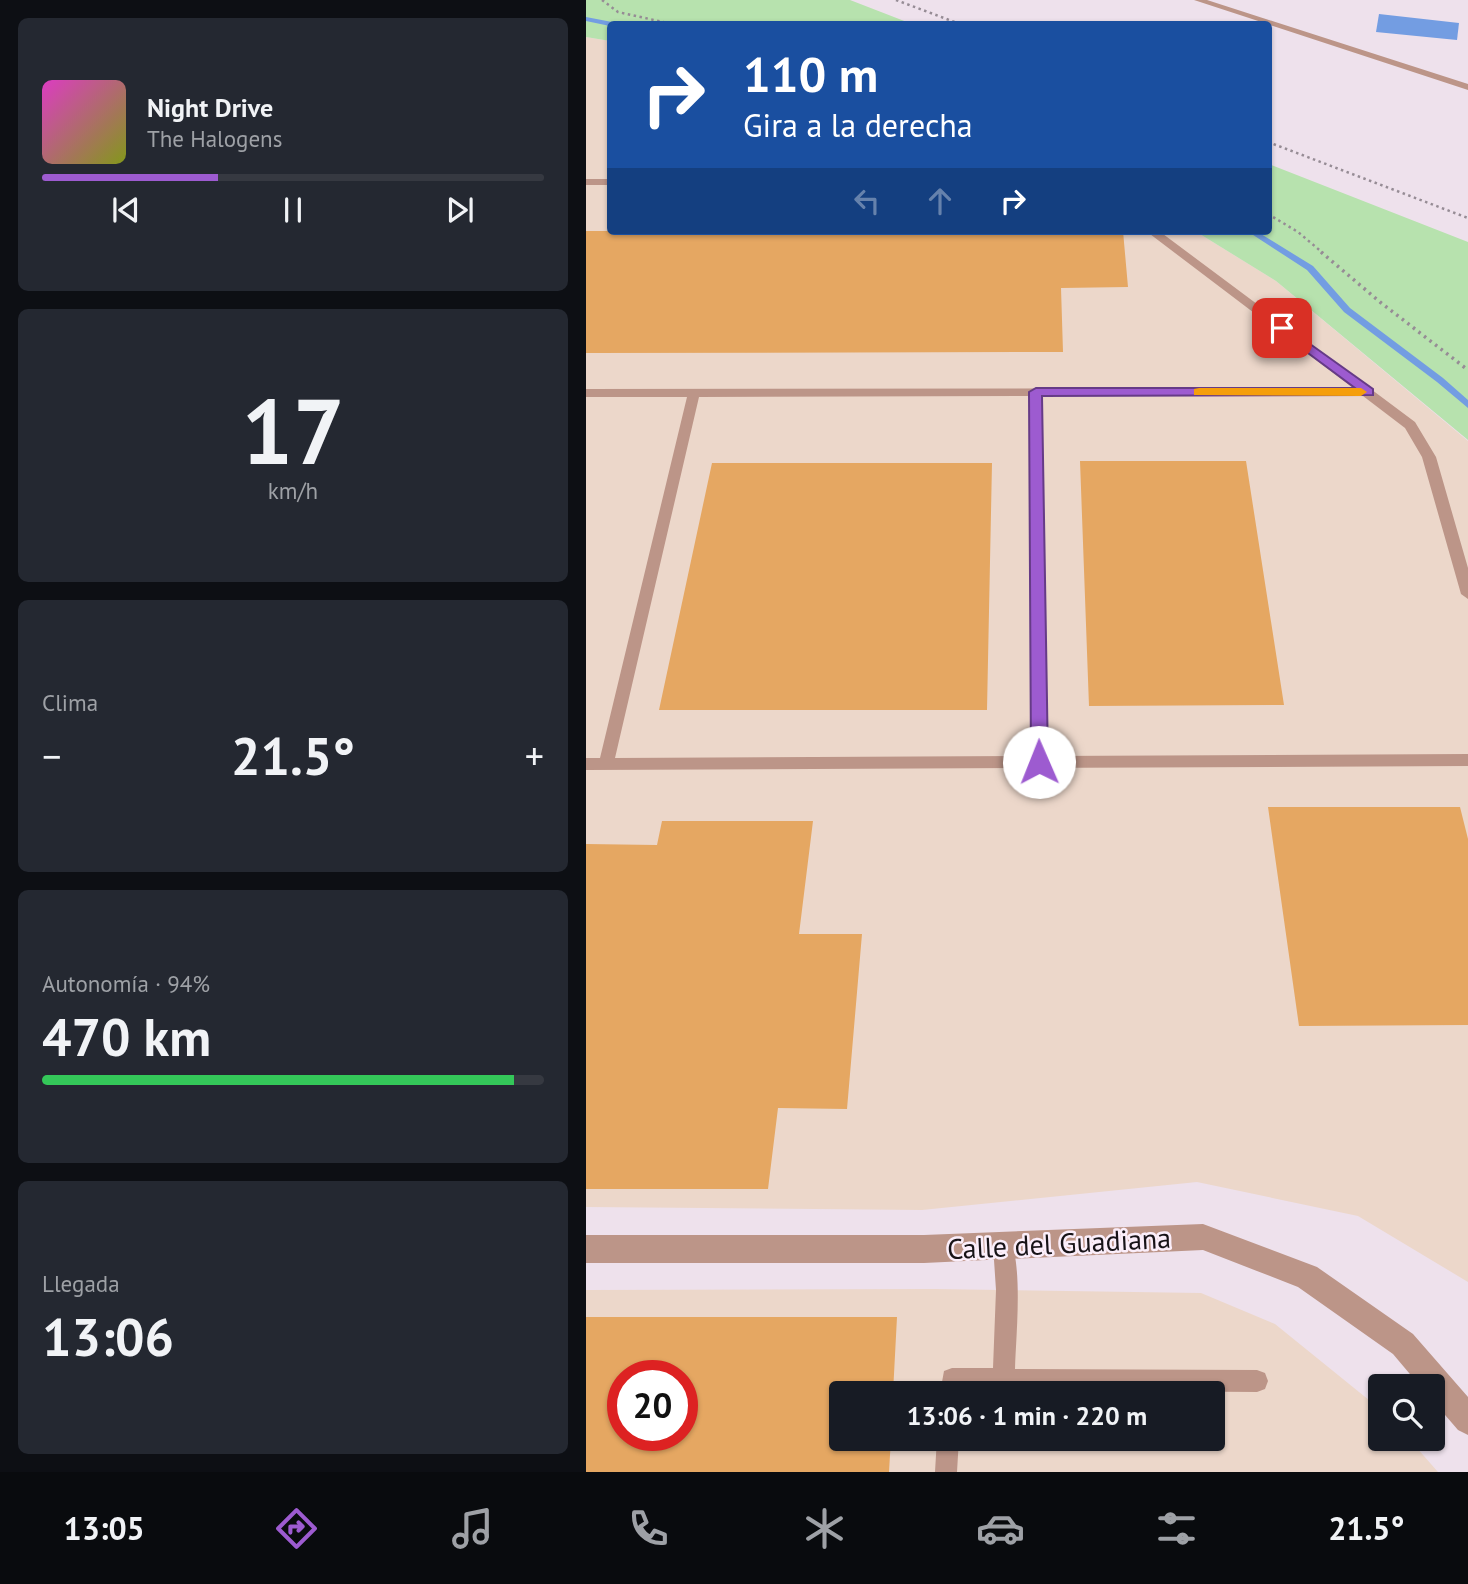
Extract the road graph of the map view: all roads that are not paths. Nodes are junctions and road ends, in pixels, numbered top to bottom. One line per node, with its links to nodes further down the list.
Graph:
1 (1198, 0): 2 (lane)
2 (1263, 21)
3 (1272, 24): 4 (lane)
4 (1468, 87)
5 (586, 182): 6 (lane)
6 (607, 182)
7 (1157, 235): 9 (lane)
8 (1036, 392): 9 (lane); 11 (lane); 14 (lane)
9 (1368, 392): 12 (lane)
10 (586, 393): 11 (lane)
11 (694, 393): 16 (lane)
12 (1468, 594)
13 (1468, 760): 14 (lane)
14 (1039, 762): 16 (lane)
15 (586, 764): 16 (lane)
16 (606, 764)
17 (1002, 1245): 18 (street, Calle del Guadiana); 19 (lane); 22 (street, Calle del Guadiana)
18 (586, 1249)
19 (1004, 1380): 20 (lane); 21 (lane)
20 (952, 1381)
21 (1257, 1381)
22 (1468, 1420)
23 (947, 1451): 24 (lane)
24 (946, 1472)

